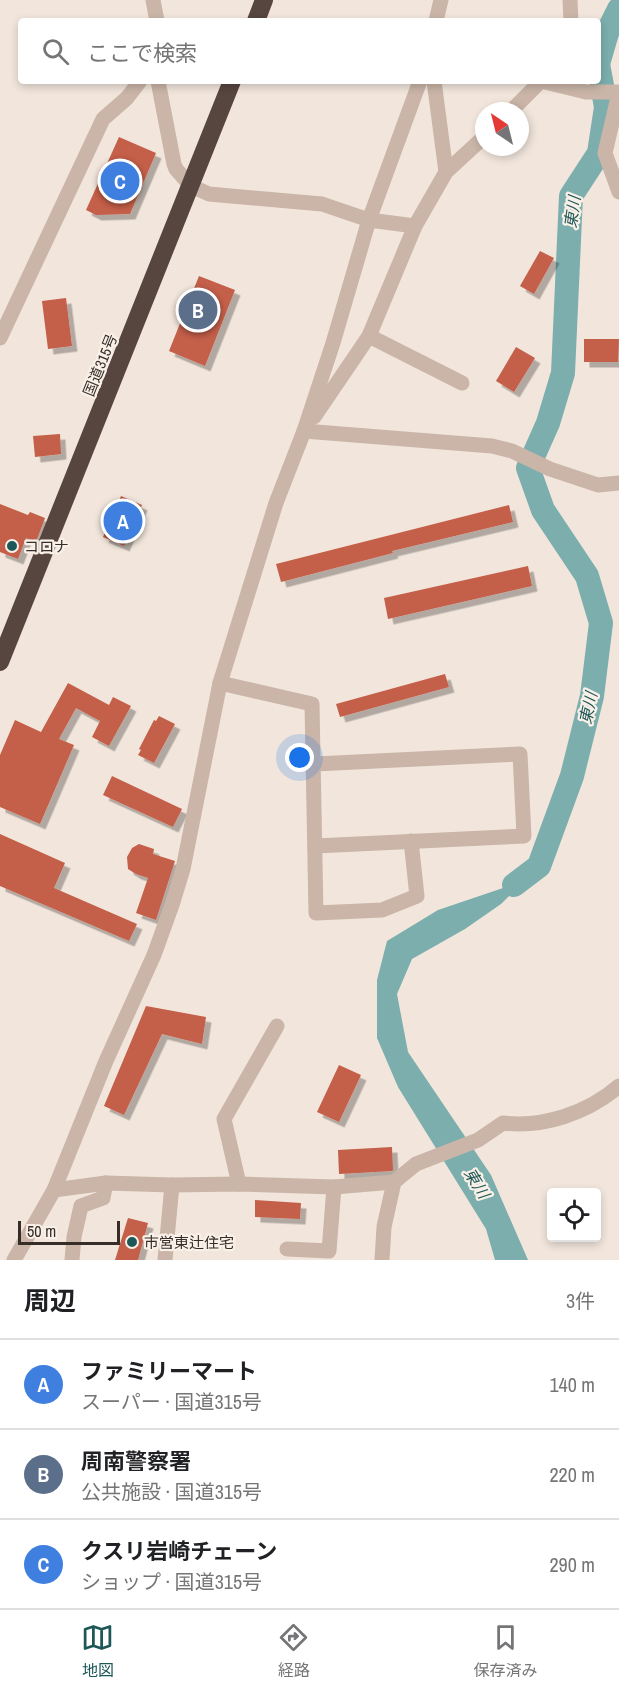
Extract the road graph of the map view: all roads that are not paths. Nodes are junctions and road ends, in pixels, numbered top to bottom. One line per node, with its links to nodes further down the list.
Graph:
1 (153, 0): 5 (street)
2 (264, 0): 6 (highway)
3 (441, 0): 7 (street)
4 (570, 0): 8 (street)
5 (156, 18)
6 (257, 18)
7 (437, 18)
8 (571, 18)
9 (138, 84): 25 (street)
10 (159, 84): 20 (street)
11 (231, 84): 20 (highway, 国道315号)
12 (419, 84): 22 (street)
13 (434, 84): 19 (street)
14 (538, 84): 17 (street)
15 (553, 84): 16 (street)
16 (616, 92): 21 (street)
17 (520, 102)
18 (475, 145): 19 (street)
19 (446, 172): 23 (street)
20 (191, 186): 22 (street); 29 (highway, 国道315号)
21 (619, 192)
22 (369, 220): 23 (street); 27 (street)
23 (415, 226): 24 (street)
24 (369, 336): 26 (street); 27 (street)
25 (0, 338)
26 (462, 383)
27 (304, 431): 28 (street); 30 (street)
28 (619, 483)
29 (0, 662)
30 (220, 683): 31 (street); 41 (street)
31 (315, 764): 32 (street); 33 (street)
32 (411, 841): 33 (street); 33 (street)
33 (315, 846)
34 (278, 1026): 38 (street)
35 (619, 1086): 36 (street)
36 (394, 1182): 40 (street); 46 (street)
37 (106, 1183): 39 (street); 41 (street); 44 (street)
38 (239, 1184): 39 (street); 40 (street)
39 (172, 1185): 45 (street)
40 (334, 1187): 42 (street)
41 (54, 1190): 43 (street)
42 (287, 1249)
43 (14, 1260)
44 (72, 1260)
45 (165, 1260)
46 (382, 1260)

